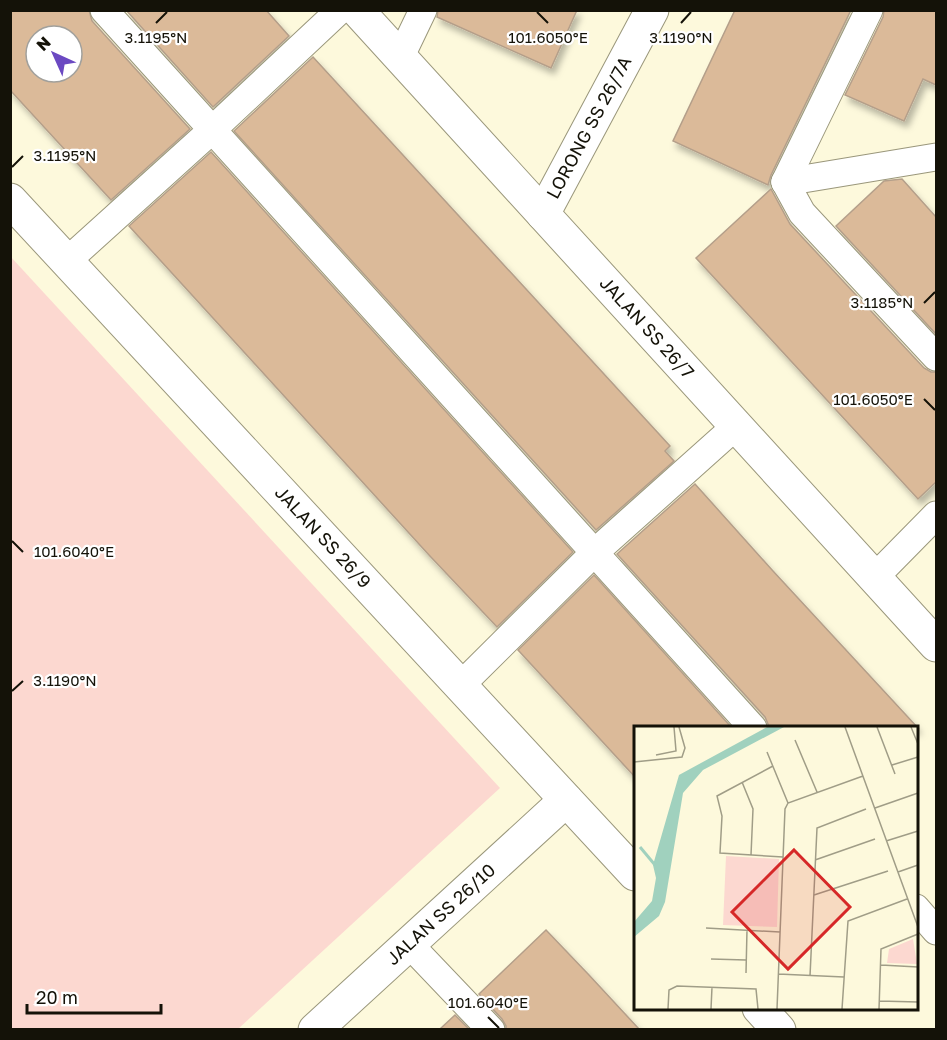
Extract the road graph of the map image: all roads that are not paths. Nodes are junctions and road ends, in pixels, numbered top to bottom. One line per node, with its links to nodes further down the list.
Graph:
1 (104, 10): 8 (lane)
2 (340, 10): 8 (lane)
3 (357, 10): 7 (street, JALAN SS 26/7)
4 (423, 10): 7 (lane)
5 (652, 10): 12 (street, LORONG SS 26/7A)
6 (869, 10): 10 (lane)
7 (400, 58): 12 (street, JALAN SS 26/7)
8 (212, 130): 13 (lane); 17 (lane)
9 (936, 157): 10 (lane)
10 (785, 182): 14 (lane)
11 (10, 200): 13 (street, JALAN SS 26/9)
12 (543, 214): 15 (street, JALAN SS 26/7)
13 (67, 261): 20 (street, JALAN SS 26/9)
14 (936, 357)
15 (736, 426): 17 (lane); 18 (street, JALAN SS 26/7)
16 (936, 515): 18 (lane)
17 (594, 553): 20 (lane); 21 (lane)
18 (875, 577): 19 (street, JALAN SS 26/7)
19 (936, 645)
20 (460, 686): 22 (street, JALAN SS 26/9)
21 (751, 726)
22 (567, 800): 23 (street, JALAN SS 26/9); 26 (street, JALAN SS 26/10)
23 (634, 873)
24 (917, 910): 25 (lane)
25 (936, 931)
26 (409, 944): 28 (street, JALAN SS 26/10); 29 (lane)
27 (761, 1010): 30 (street)
28 (315, 1029)
29 (490, 1029)
30 (778, 1029)

